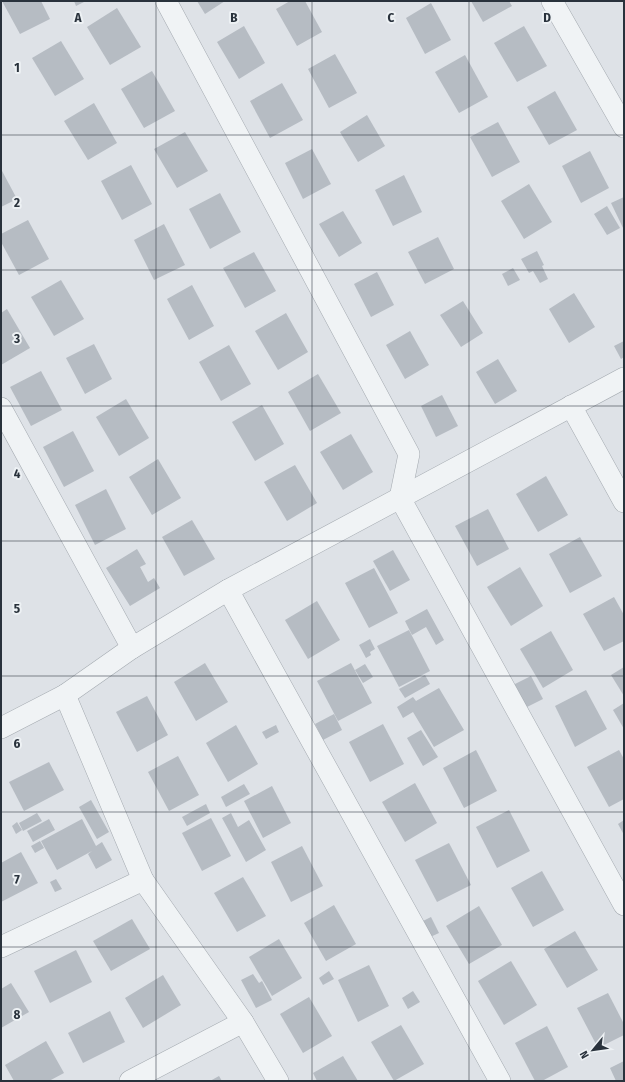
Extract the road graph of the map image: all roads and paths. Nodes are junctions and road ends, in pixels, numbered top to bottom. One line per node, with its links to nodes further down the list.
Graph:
1 (166, 1): 7 (street)
2 (552, 1): 3 (street)
3 (624, 127)
4 (624, 378): 5 (street)
5 (572, 406): 7 (street); 8 (street)
6 (1, 408): 10 (street)
7 (400, 498): 9 (street); 14 (street)
8 (624, 502)
9 (228, 590): 10 (street); 19 (street)
10 (132, 648): 11 (street)
11 (64, 695): 12 (street); 13 (street)
12 (1, 728)
13 (143, 880): 15 (street); 16 (street)
14 (624, 905)
15 (1, 948)
16 (244, 1022): 17 (street); 18 (street)
17 (130, 1081)
18 (278, 1081)
19 (500, 1081)

